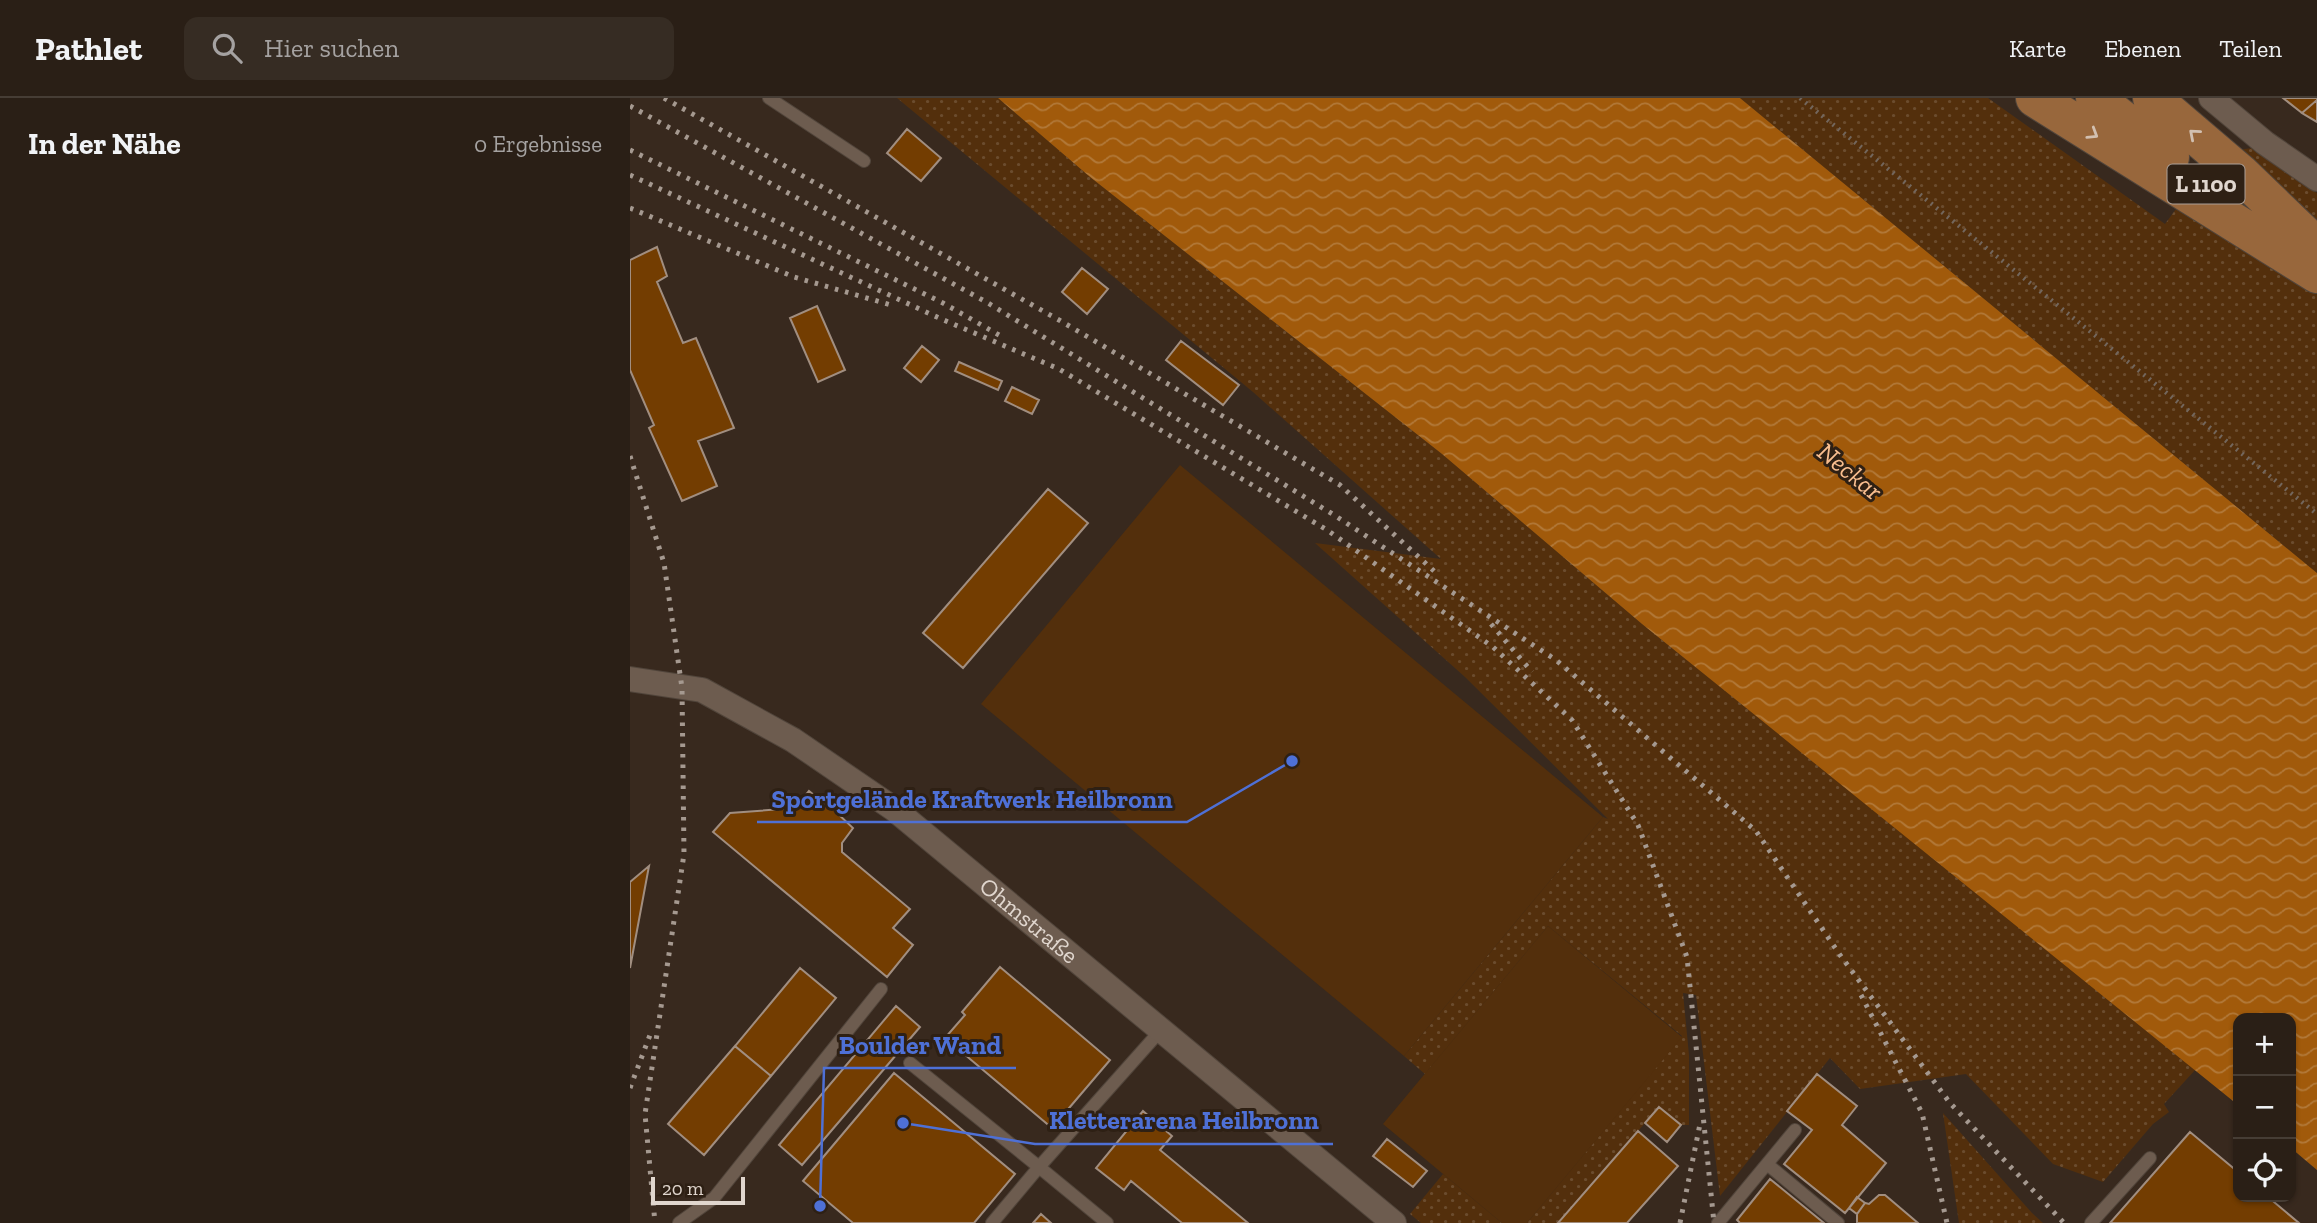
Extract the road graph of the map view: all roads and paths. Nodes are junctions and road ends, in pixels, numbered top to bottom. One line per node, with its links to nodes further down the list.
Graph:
1 (769, 98): 7 (lane)
2 (1800, 98): 11 (path)
3 (2035, 98): 10 (main road, one-way to 10)
4 (2095, 98): 10 (main road, L 1100)
5 (2152, 98): 9 (main road, one-way to 5)
6 (2211, 98): 8 (street)
7 (864, 161)
8 (2317, 180)
9 (2317, 247)
10 (2317, 272)
11 (2317, 514)
12 (630, 679): 14 (street, Ohmstraße)
13 (881, 989): 20 (lane)
14 (1161, 1030): 19 (lane); 23 (street, Ohmstraße)
15 (910, 1063): 19 (lane)
16 (1795, 1129): 18 (lane)
17 (2150, 1158): 26 (lane)
18 (1767, 1164): 24 (lane); 25 (lane)
19 (1039, 1167): 21 (lane); 22 (lane)
20 (679, 1223)
21 (992, 1223)
22 (1107, 1223)
23 (1394, 1223)
24 (1718, 1223)
25 (1838, 1223)
26 (2091, 1223)

